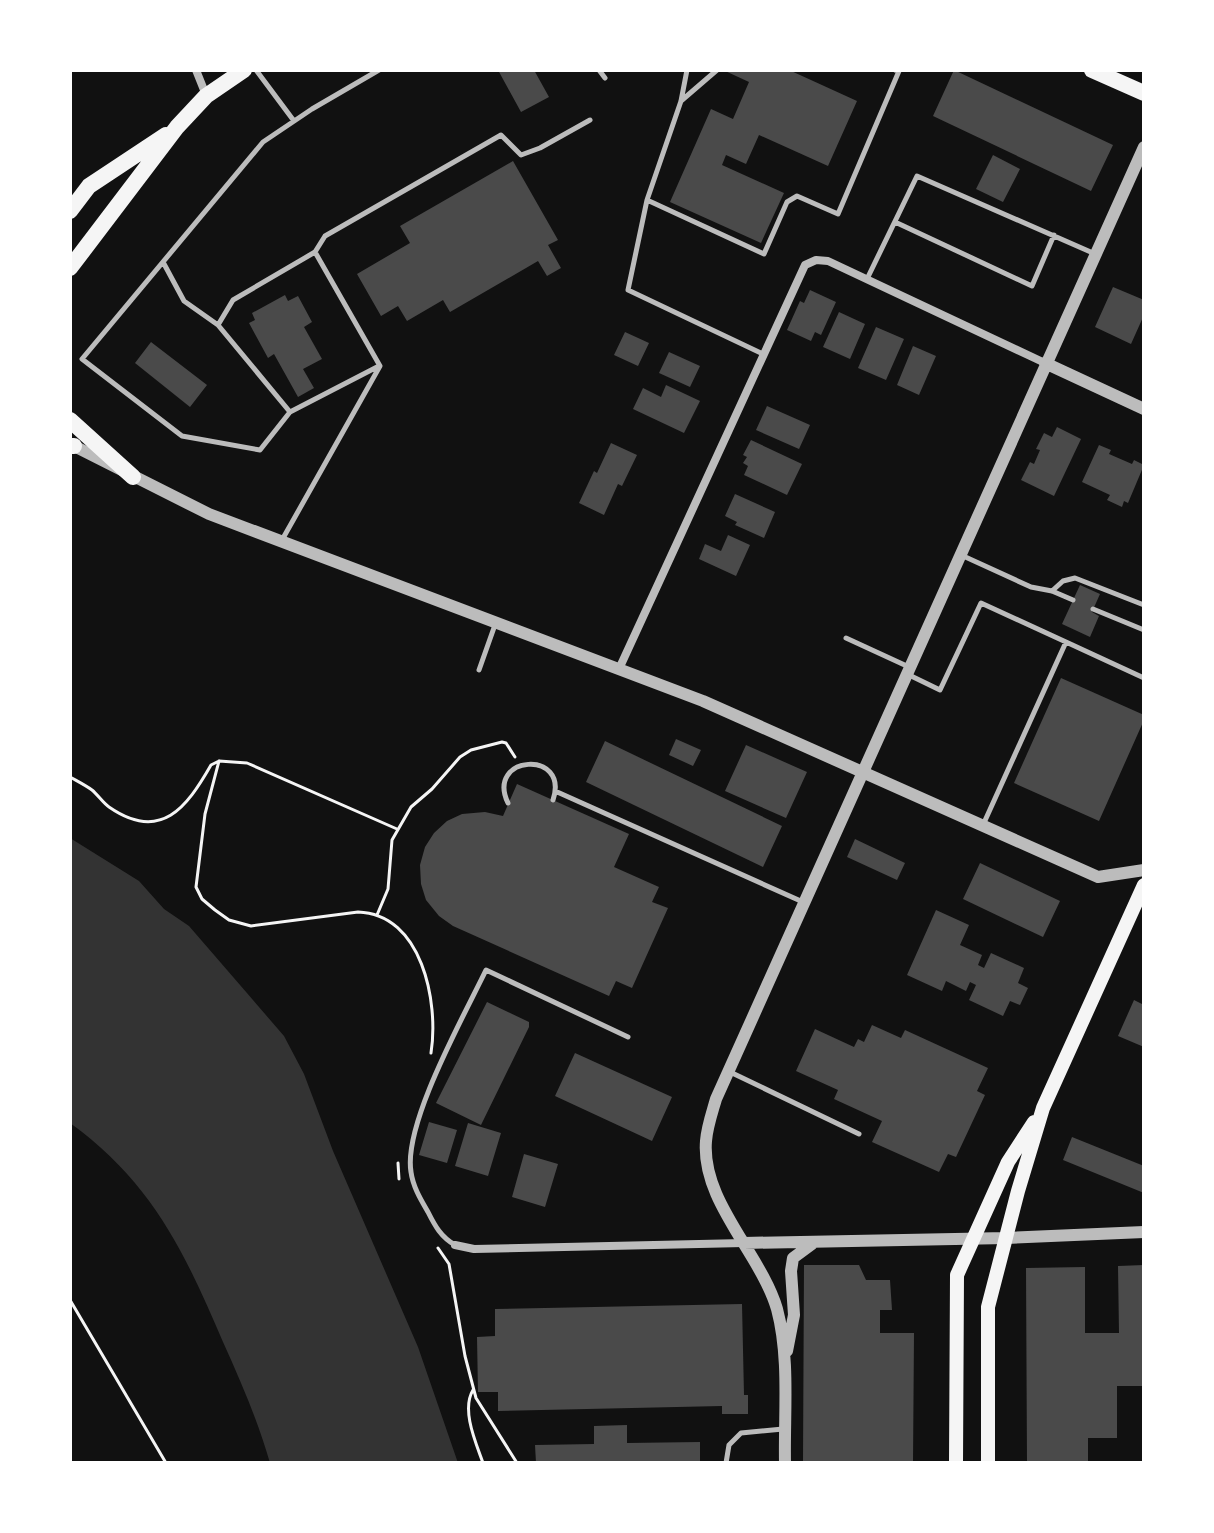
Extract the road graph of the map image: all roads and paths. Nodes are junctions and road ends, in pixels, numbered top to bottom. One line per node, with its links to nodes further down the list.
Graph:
1 (196, 70): 12 (street)
2 (244, 70): 12 (main road)
3 (256, 70): 15 (lane)
4 (379, 70): 15 (lane)
5 (599, 70): 10 (lane)
6 (687, 70): 13 (lane)
7 (717, 70): 13 (lane)
8 (895, 70): 18 (lane)
9 (1092, 70): 11 (main road)
10 (605, 78)
11 (1144, 93)
12 (206, 96): 16 (main road)
13 (681, 101): 18 (lane)
14 (590, 120): 22 (lane)
15 (294, 121): 24 (lane)
16 (177, 127): 19 (main road); 25 (main road)
17 (1144, 147): 23 (street)
18 (647, 200): 28 (lane)
19 (70, 211)
20 (895, 222): 21 (lane); 21 (lane); 26 (lane)
21 (1054, 235): 23 (lane)
22 (315, 252): 27 (lane); 30 (lane)
23 (1095, 254): 29 (street)
24 (163, 262): 27 (lane); 32 (lane)
25 (70, 268)
26 (867, 279): 28 (street); 29 (street)
27 (218, 325): 32 (lane)
28 (763, 354): 46 (street)
29 (1045, 363): 31 (street); 37 (street)
30 (380, 366): 32 (lane); 36 (lane)
31 (1144, 409)
32 (290, 412)
33 (70, 420): 35 (main road)
34 (71, 445): 35 (street)
35 (133, 477): 36 (street)
36 (282, 542): 42 (street)
37 (960, 555): 38 (lane); 48 (street)
38 (1052, 591): 39 (lane); 40 (lane)
39 (1073, 600)
40 (1144, 605)
41 (1093, 609): 43 (lane)
42 (496, 621): 46 (street); 47 (lane)
43 (1144, 630)
44 (846, 638): 48 (lane)
45 (1066, 642): 48 (lane); 49 (lane); 57 (lane)
46 (619, 669): 52 (street)
47 (479, 670)
48 (907, 670): 52 (street)
49 (1144, 678)
50 (219, 761): 53 (path); 58 (path); 62 (path)
51 (518, 766): 54 (lane); 56 (lane); 58 (path)
52 (862, 772): 57 (street); 61 (street)
53 (70, 777)
54 (555, 791): 55 (lane); 61 (lane)
55 (553, 800)
56 (508, 803)
57 (982, 825): 59 (street)
58 (397, 829): 62 (path)
59 (1144, 870)
60 (1144, 885): 66 (main road)
61 (805, 903): 65 (street)
62 (377, 915): 64 (path)
63 (628, 1037): 76 (lane)
64 (429, 1063)
65 (729, 1072): 67 (lane); 74 (street)
66 (1043, 1108): 71 (main road); 72 (main road)
67 (859, 1134)
68 (399, 1156): 69 (path)
69 (401, 1186)
70 (1144, 1232): 72 (street)
71 (972, 1238): 72 (street); 75 (street); 86 (main road)
72 (1006, 1238): 87 (main road)
73 (433, 1242): 79 (path)
74 (744, 1243): 75 (street); 76 (street); 78 (street)
75 (815, 1243): 78 (street)
76 (455, 1245)
77 (70, 1300): 81 (path)
78 (784, 1366): 80 (street)
79 (474, 1388): 82 (path); 83 (path)
80 (784, 1429): 84 (lane); 85 (street)
81 (166, 1463)
82 (483, 1463)
83 (517, 1463)
84 (726, 1463)
85 (785, 1463)
86 (956, 1463)
87 (988, 1463)

